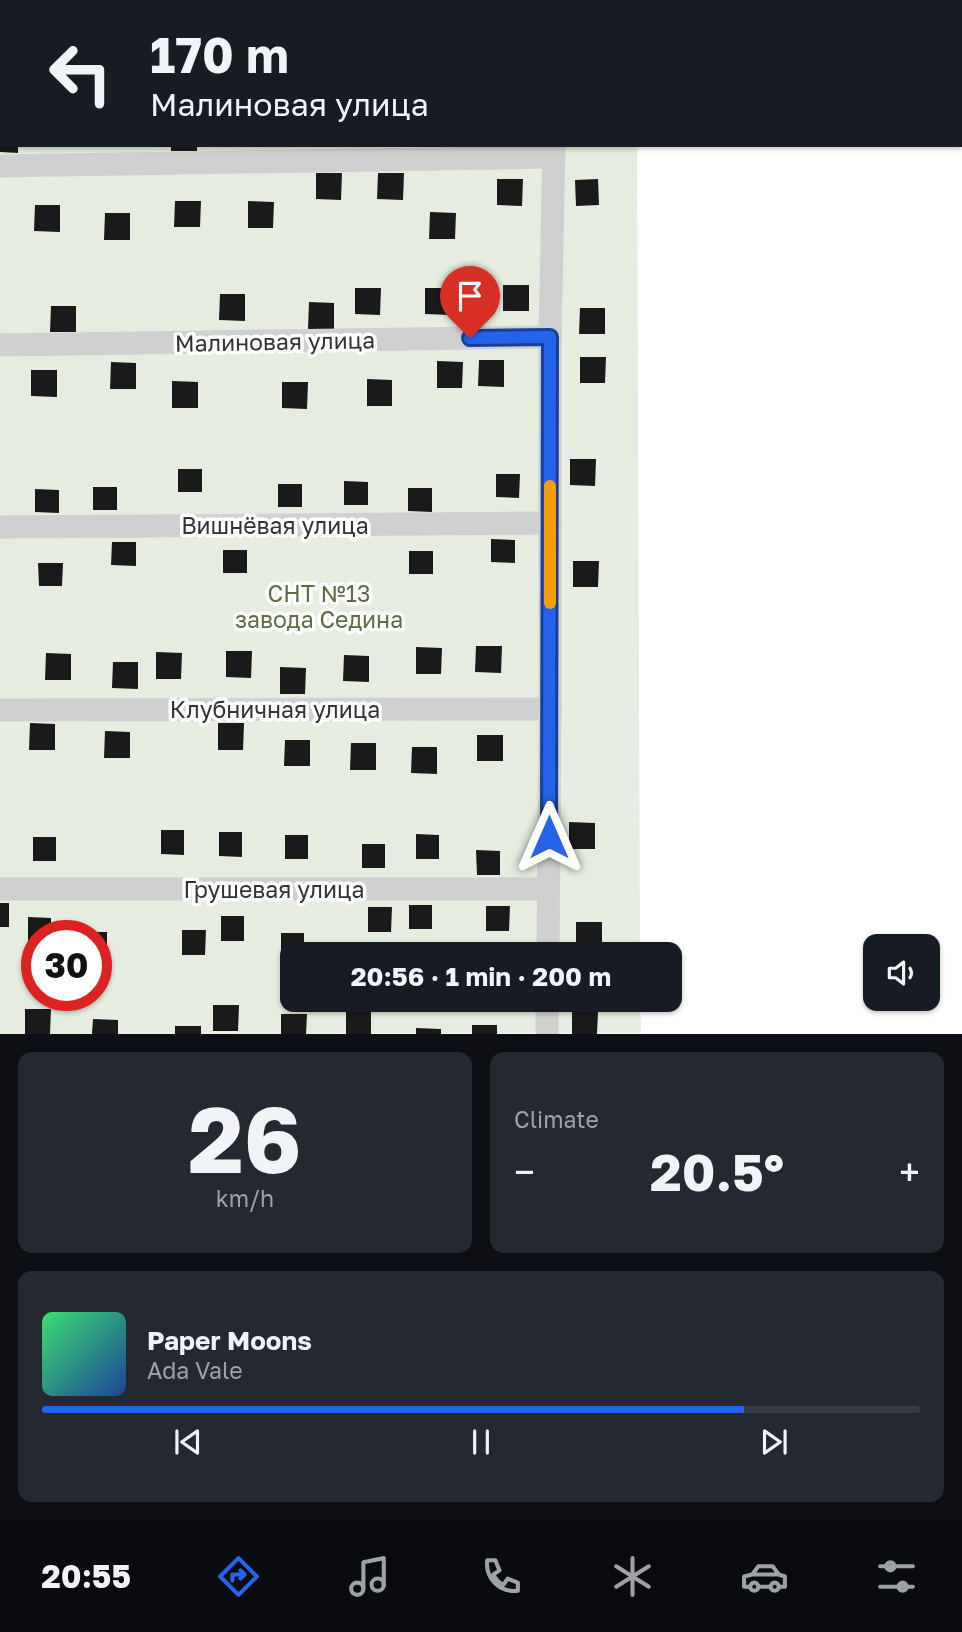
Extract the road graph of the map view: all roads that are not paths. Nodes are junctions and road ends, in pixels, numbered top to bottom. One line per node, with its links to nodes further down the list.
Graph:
1 (554, 151): 2 (street); 3 (street)
2 (0, 166)
3 (550, 337): 4 (street, Малиновая улица); 5 (street)
4 (0, 345)
5 (550, 523): 6 (street, Вишнёвая улица); 7 (street)
6 (0, 527)
7 (550, 709): 8 (street, Клубничная улица); 9 (street)
8 (0, 710)
9 (548, 888): 10 (street, Грушевая улица); 11 (street)
10 (0, 889)
11 (548, 942)
12 (547, 1012): 13 (street)
13 (547, 1034)

